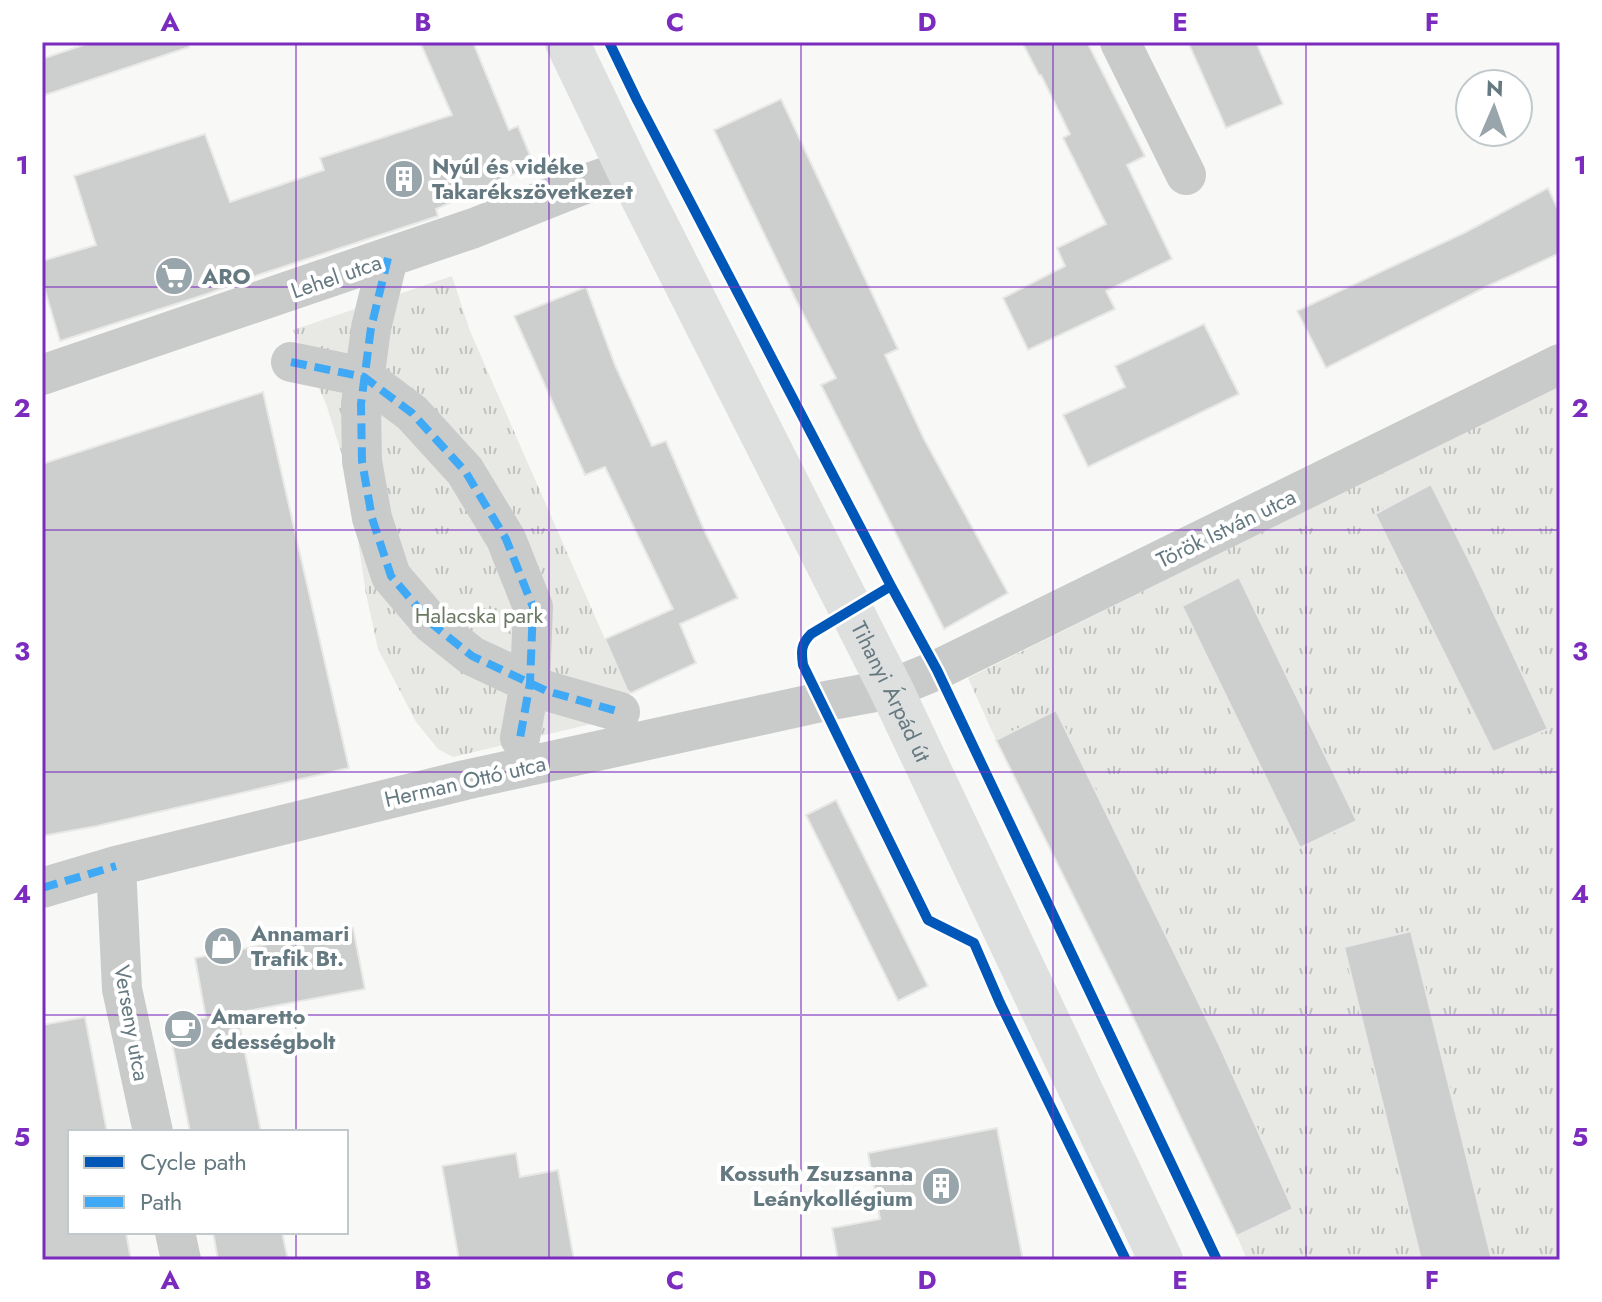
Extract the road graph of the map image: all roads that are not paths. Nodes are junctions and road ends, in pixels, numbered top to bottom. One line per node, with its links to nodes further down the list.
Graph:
1 (567, 42): 3 (street, Tihanyi Árpád út)
2 (1120, 42): 4 (street)
3 (628, 169): 5 (street, Lehel utca); 11 (street, Tihanyi Árpád út)
4 (1186, 175)
5 (388, 258): 8 (street, Lehel utca); 9 (street)
6 (291, 362): 9 (street)
7 (1560, 364): 11 (street, Török István utca)
8 (42, 375)
9 (364, 377): 10 (street); 10 (street)
10 (530, 683): 12 (street); 13 (street)
11 (891, 689): 14 (street, Herman Ottó utca); 19 (street, Tihanyi Árpád út)
12 (620, 712)
13 (520, 738)
14 (116, 866): 15 (street, Herman Ottó utca); 16 (street, Verseny utca)
15 (42, 888)
16 (153, 1130)
17 (175, 1234): 18 (street)
18 (181, 1260)
19 (1161, 1260)

